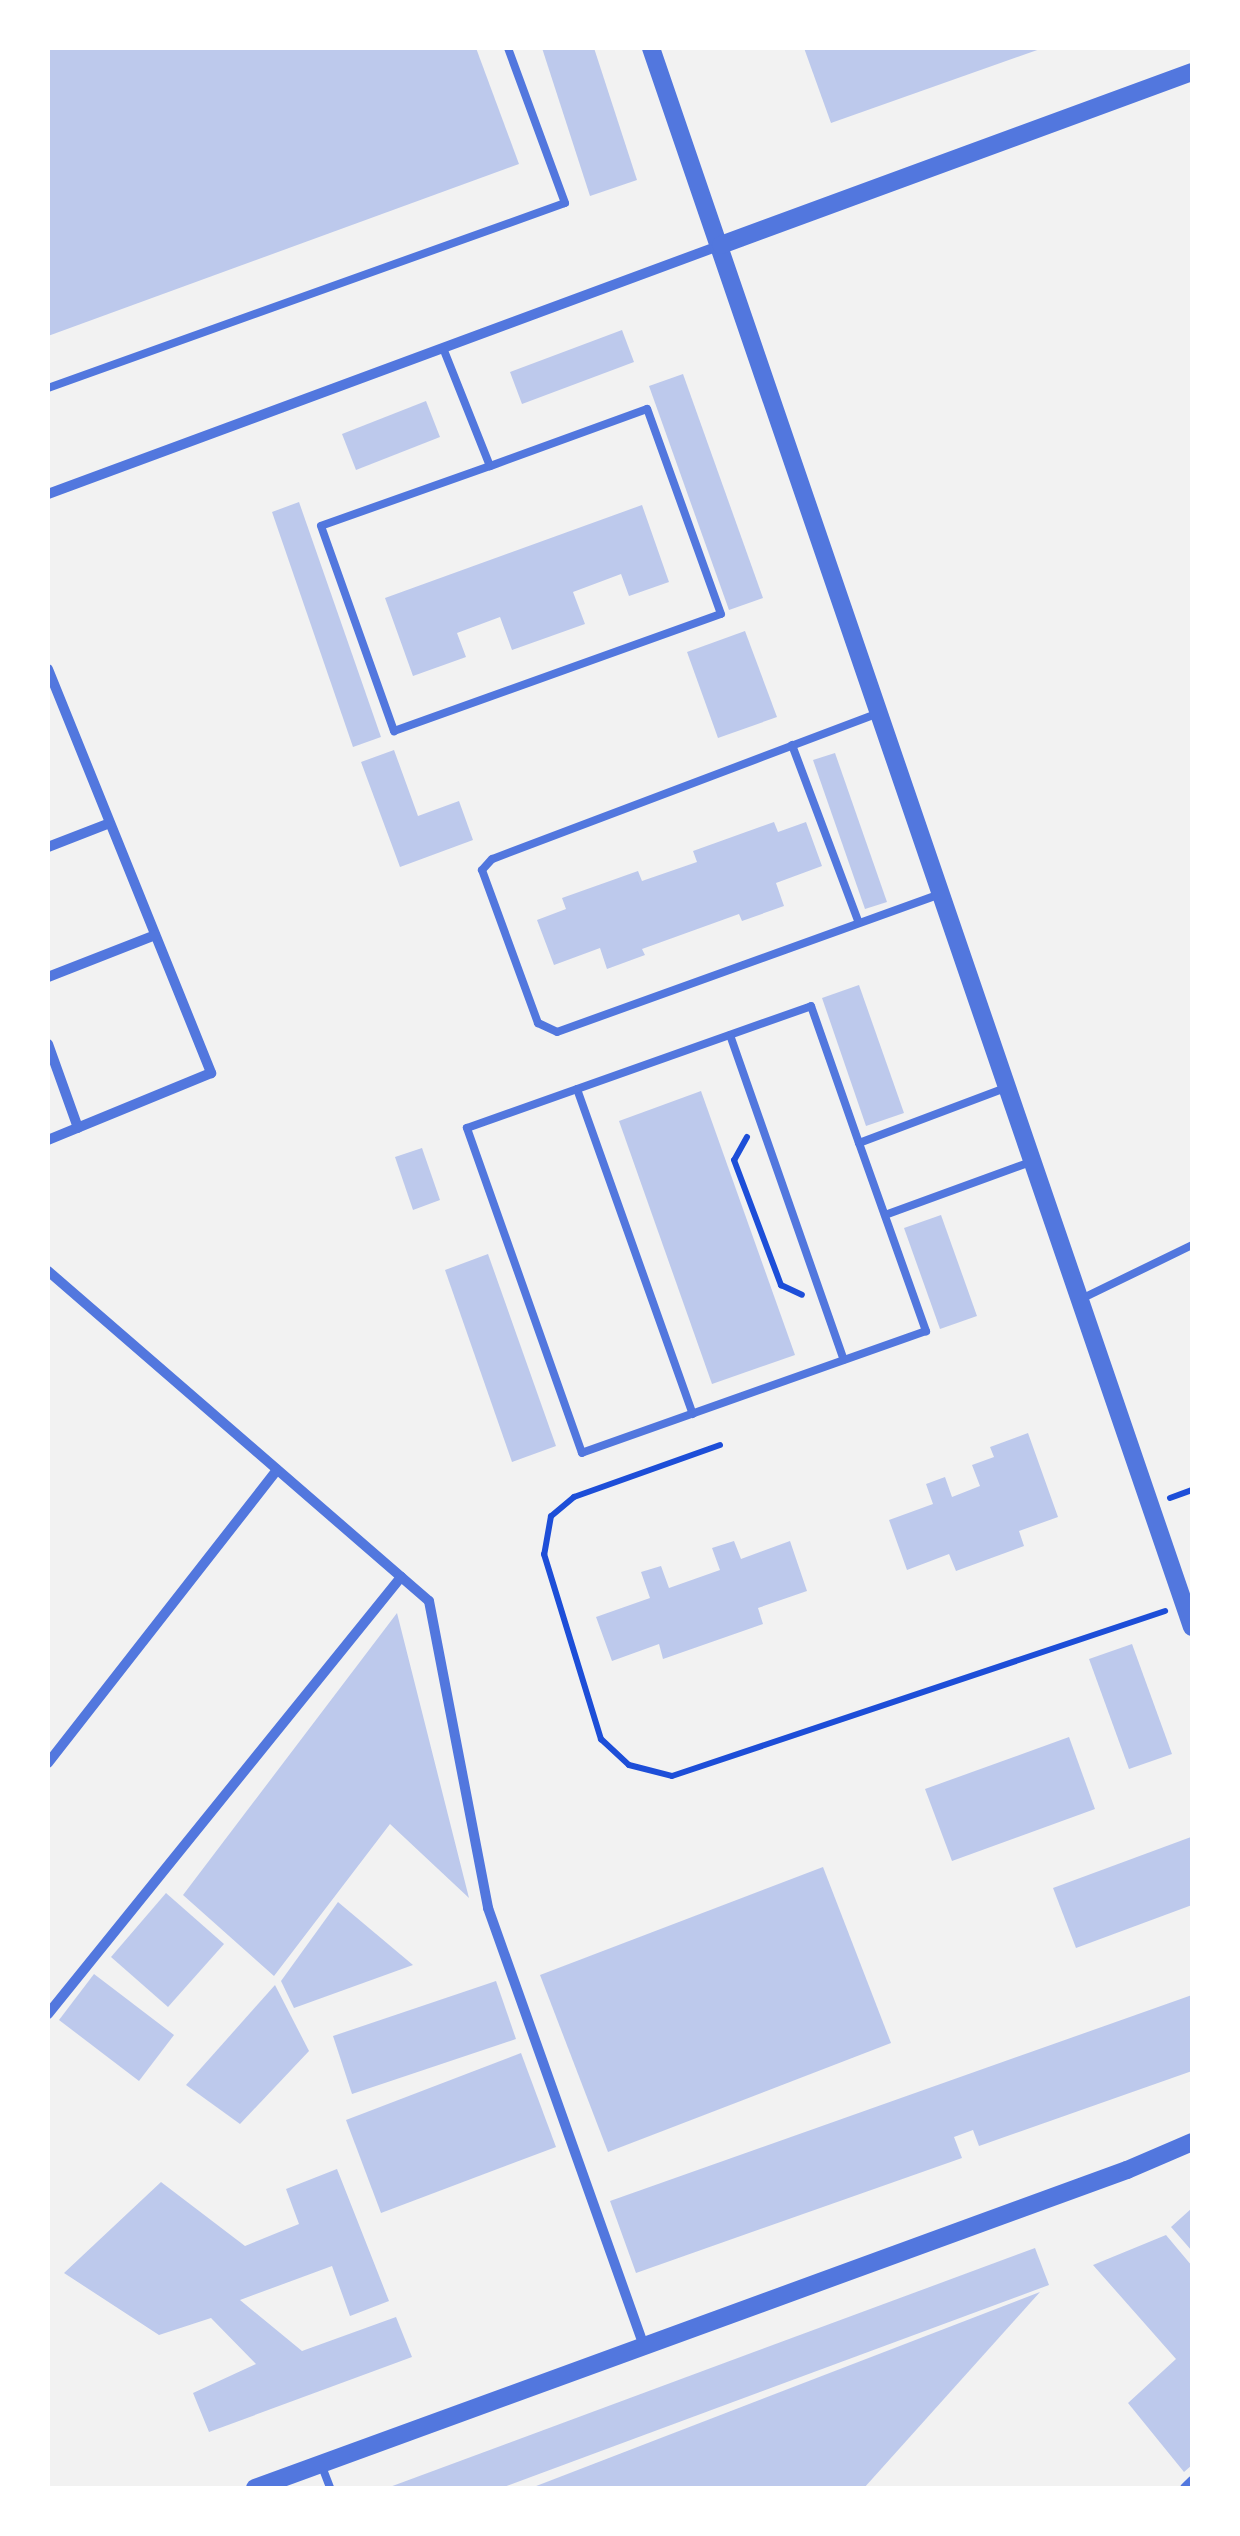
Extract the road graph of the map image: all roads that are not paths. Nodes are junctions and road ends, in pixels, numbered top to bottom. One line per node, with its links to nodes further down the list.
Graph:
1 (508, 48): 6 (lane)
2 (651, 48): 4 (street)
3 (1192, 72): 4 (street)
4 (720, 246): 5 (street); 10 (street)
5 (443, 348): 7 (lane); 8 (street)
6 (48, 388)
7 (490, 466): 7 (lane)
8 (48, 494)
9 (48, 670): 12 (street)
10 (880, 712): 11 (lane); 14 (street)
11 (792, 746): 15 (lane); 15 (lane)
12 (110, 823): 13 (street); 16 (street)
13 (48, 847)
14 (942, 893): 15 (lane); 20 (street)
15 (859, 923)
16 (155, 935): 17 (street); 22 (street)
17 (48, 977)
18 (730, 1035): 21 (lane); 24 (lane); 30 (lane)
19 (48, 1044): 22 (street)
20 (1008, 1087): 24 (lane); 25 (street)
21 (577, 1089): 31 (lane); 31 (lane)
22 (78, 1128): 23 (street)
23 (48, 1140)
24 (860, 1142): 26 (lane)
25 (1034, 1161): 26 (lane); 29 (street)
26 (885, 1215): 30 (lane)
27 (1192, 1245): 29 (lane)
28 (50, 1279): 32 (street)
29 (1081, 1299): 34 (street)
30 (844, 1360): 31 (lane)
31 (693, 1414)
32 (277, 1470): 33 (street); 35 (street)
33 (401, 1576): 36 (street); 38 (street)
34 (1192, 1627)
35 (48, 1763)
36 (48, 2014)
37 (1192, 2142): 38 (street)
38 (644, 2346): 39 (street)
39 (320, 2464): 41 (street); 42 (lane)
40 (1192, 2481): 43 (street)
41 (255, 2488)
42 (330, 2488)
43 (1184, 2488)

